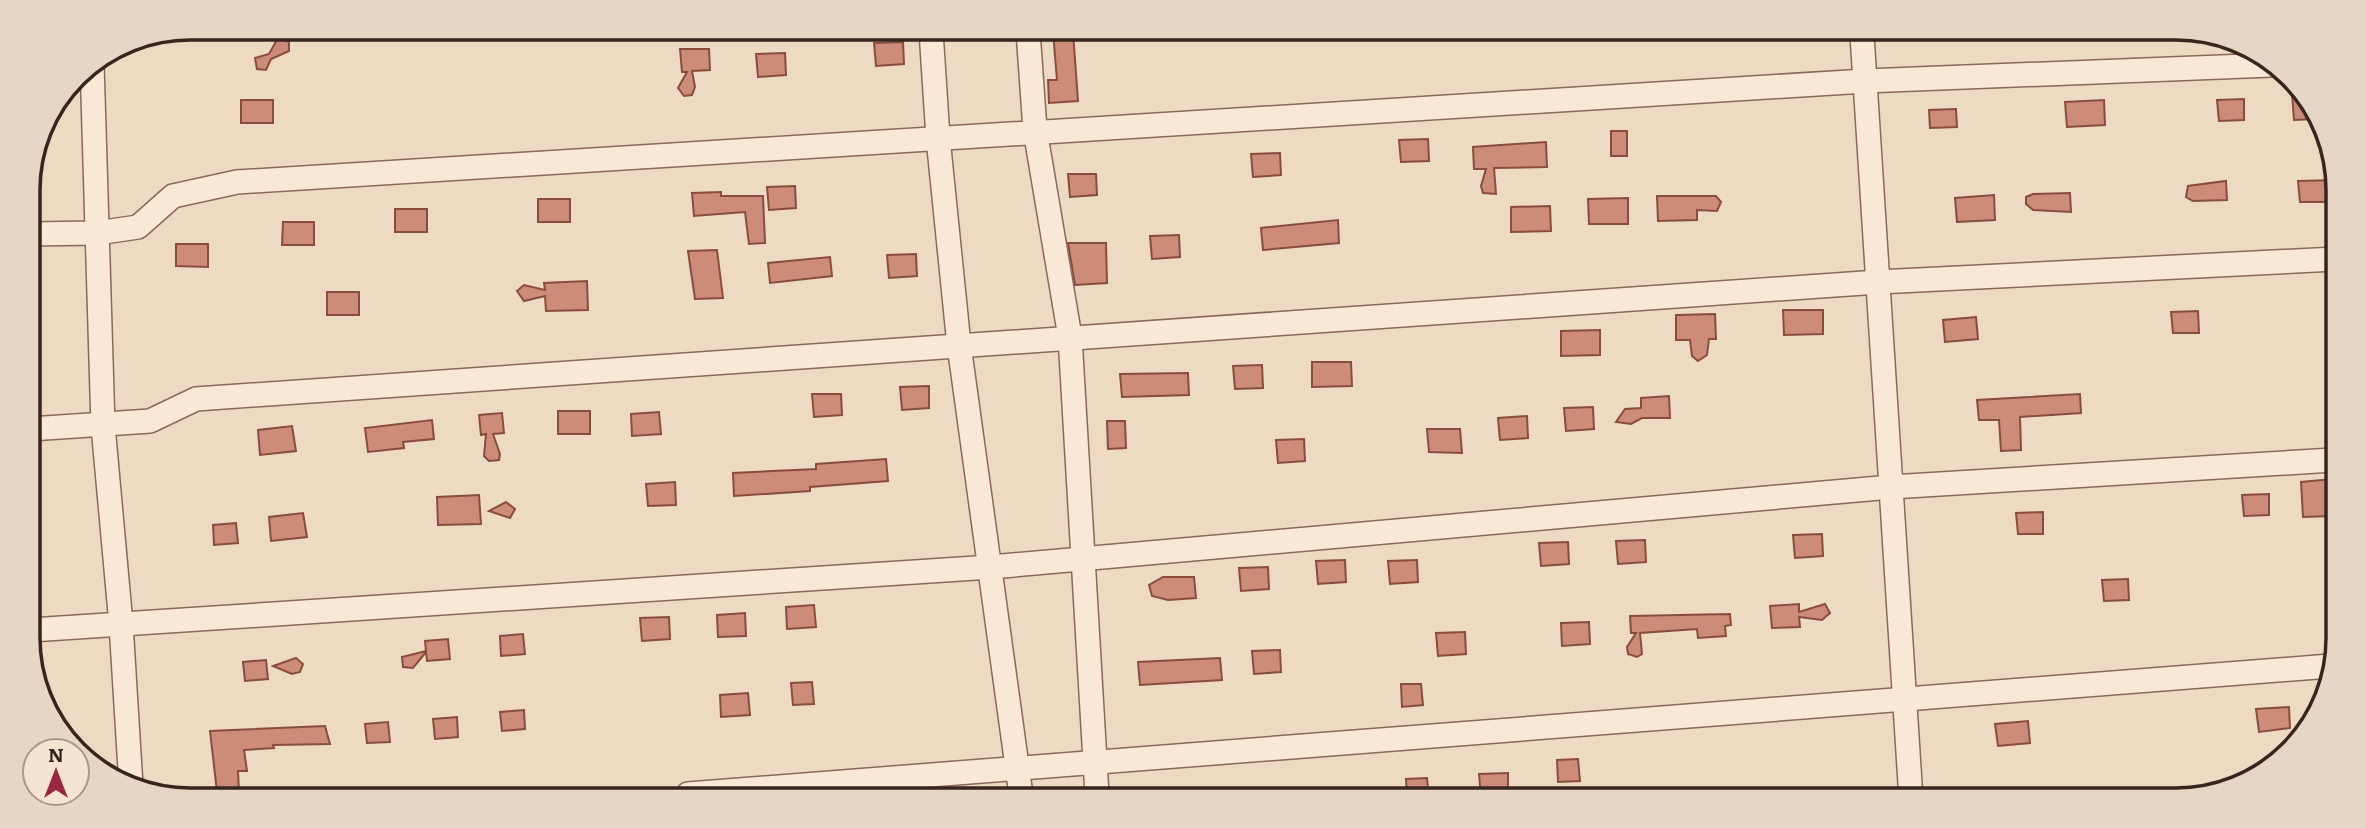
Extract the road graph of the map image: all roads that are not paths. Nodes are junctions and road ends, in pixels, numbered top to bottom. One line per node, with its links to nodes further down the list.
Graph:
1 (1862, 40): 6 (street)
2 (932, 41): 8 (street)
3 (1029, 41): 7 (street)
4 (2259, 65): 6 (street)
5 (92, 76): 9 (street)
6 (1865, 81): 7 (street); 12 (street)
7 (1035, 130): 8 (street); 13 (street)
8 (938, 138): 9 (street); 14 (street)
9 (97, 233): 10 (street); 15 (street)
10 (41, 234)
11 (2326, 259): 12 (street)
12 (1878, 282): 13 (street); 18 (street)
13 (1070, 337): 14 (street); 19 (street)
14 (959, 345): 15 (street); 20 (street)
15 (103, 426): 16 (street); 21 (street)
16 (40, 429)
17 (2326, 460): 18 (street)
18 (1891, 487): 19 (street); 24 (street)
19 (1084, 559): 20 (street); 25 (street)
20 (990, 566): 21 (street); 26 (street)
21 (121, 624): 22 (street); 27 (street)
22 (40, 628)
23 (2323, 667): 24 (street)
24 (1904, 699): 25 (street); 28 (street)
25 (1096, 762): 26 (street); 31 (street)
26 (1019, 769): 29 (street); 30 (street)
27 (130, 775)
28 (1910, 787)
29 (771, 788)
30 (1020, 788)
31 (1097, 788)

